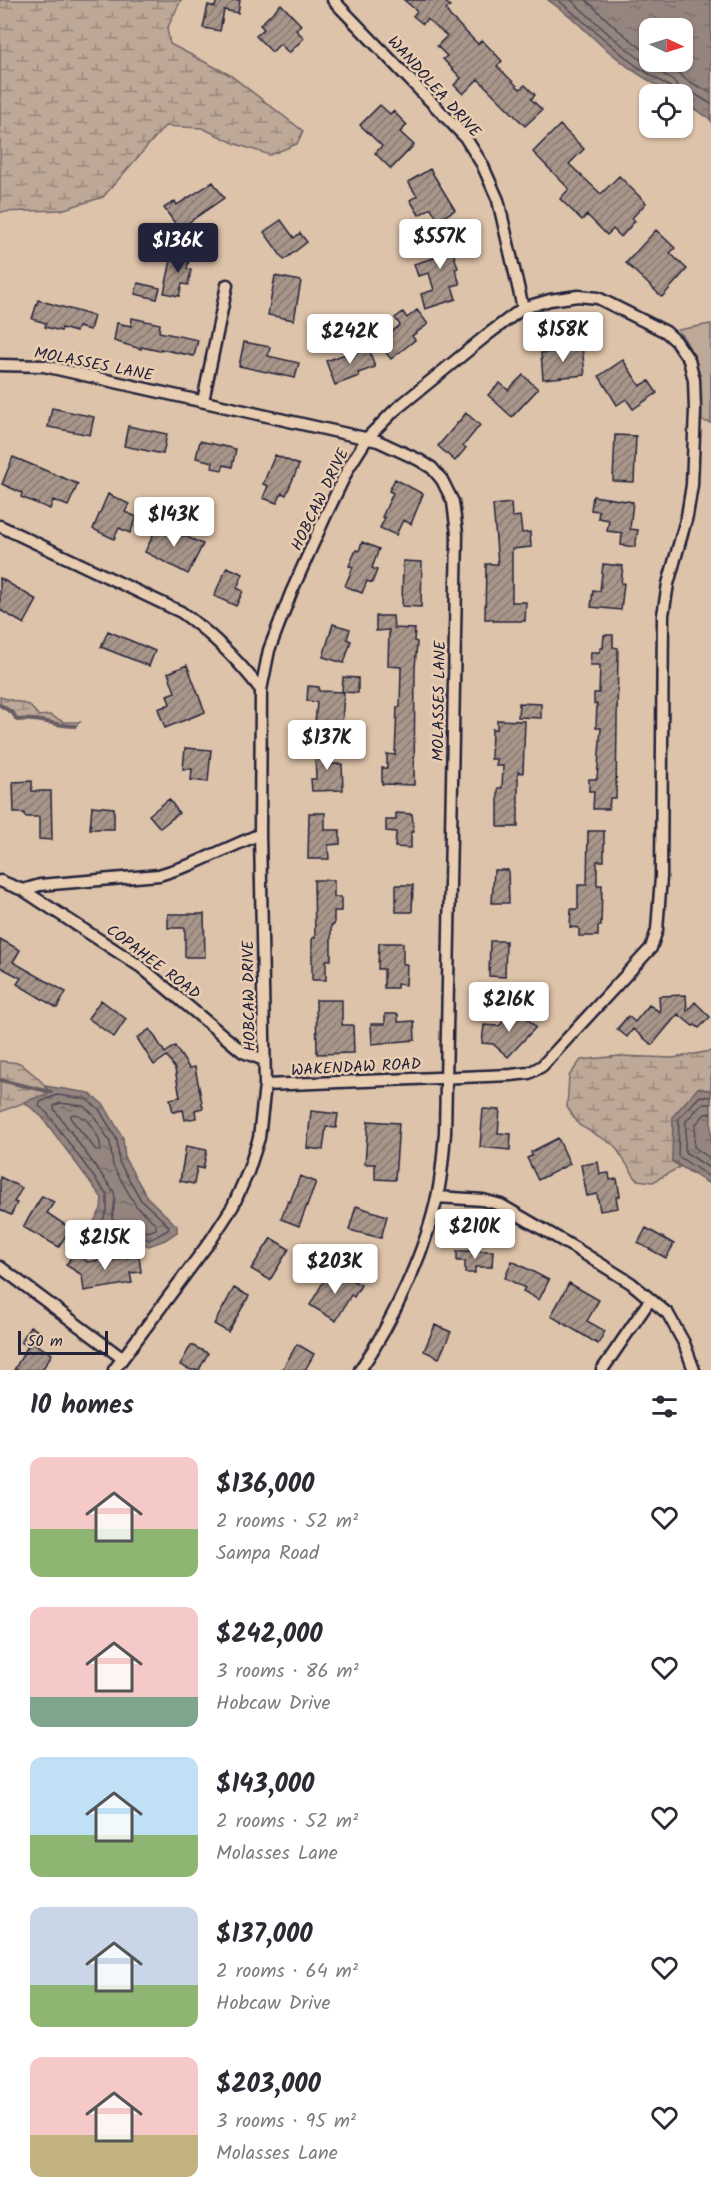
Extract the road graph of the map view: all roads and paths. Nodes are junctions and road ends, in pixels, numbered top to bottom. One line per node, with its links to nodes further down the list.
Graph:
1 (333, 0): 3 (street, WANDOLEA DRIVE)
2 (227, 285): 5 (street)
3 (523, 308): 6 (street, HOBCAW DRIVE); 13 (street, HOBCAW DRIVE)
4 (0, 365): 5 (street, MOLASSES LANE)
5 (203, 401): 6 (street, MOLASSES LANE)
6 (368, 437): 8 (street, HOBCAW DRIVE); 13 (street, MOLASSES LANE)
7 (0, 526): 8 (street)
8 (261, 690): 9 (street, HOBCAW DRIVE)
9 (260, 834): 11 (street); 12 (street, HOBCAW DRIVE)
10 (0, 881): 11 (street, COPAHEE ROAD)
11 (22, 890): 12 (street, COPAHEE ROAD)
12 (264, 1060): 14 (street, HOBCAW DRIVE)
13 (448, 1077): 14 (street, WAKENDAW ROAD); 15 (street, MOLASSES LANE)
14 (265, 1085): 18 (street, HOBCAW DRIVE)
15 (437, 1197): 17 (street); 20 (street, MOLASSES LANE)
16 (0, 1267): 18 (street)
17 (650, 1300): 21 (street); 22 (street)
18 (122, 1358): 19 (street, HOBCAW DRIVE)
19 (114, 1370)
20 (360, 1370)
21 (602, 1370)
22 (694, 1370)

